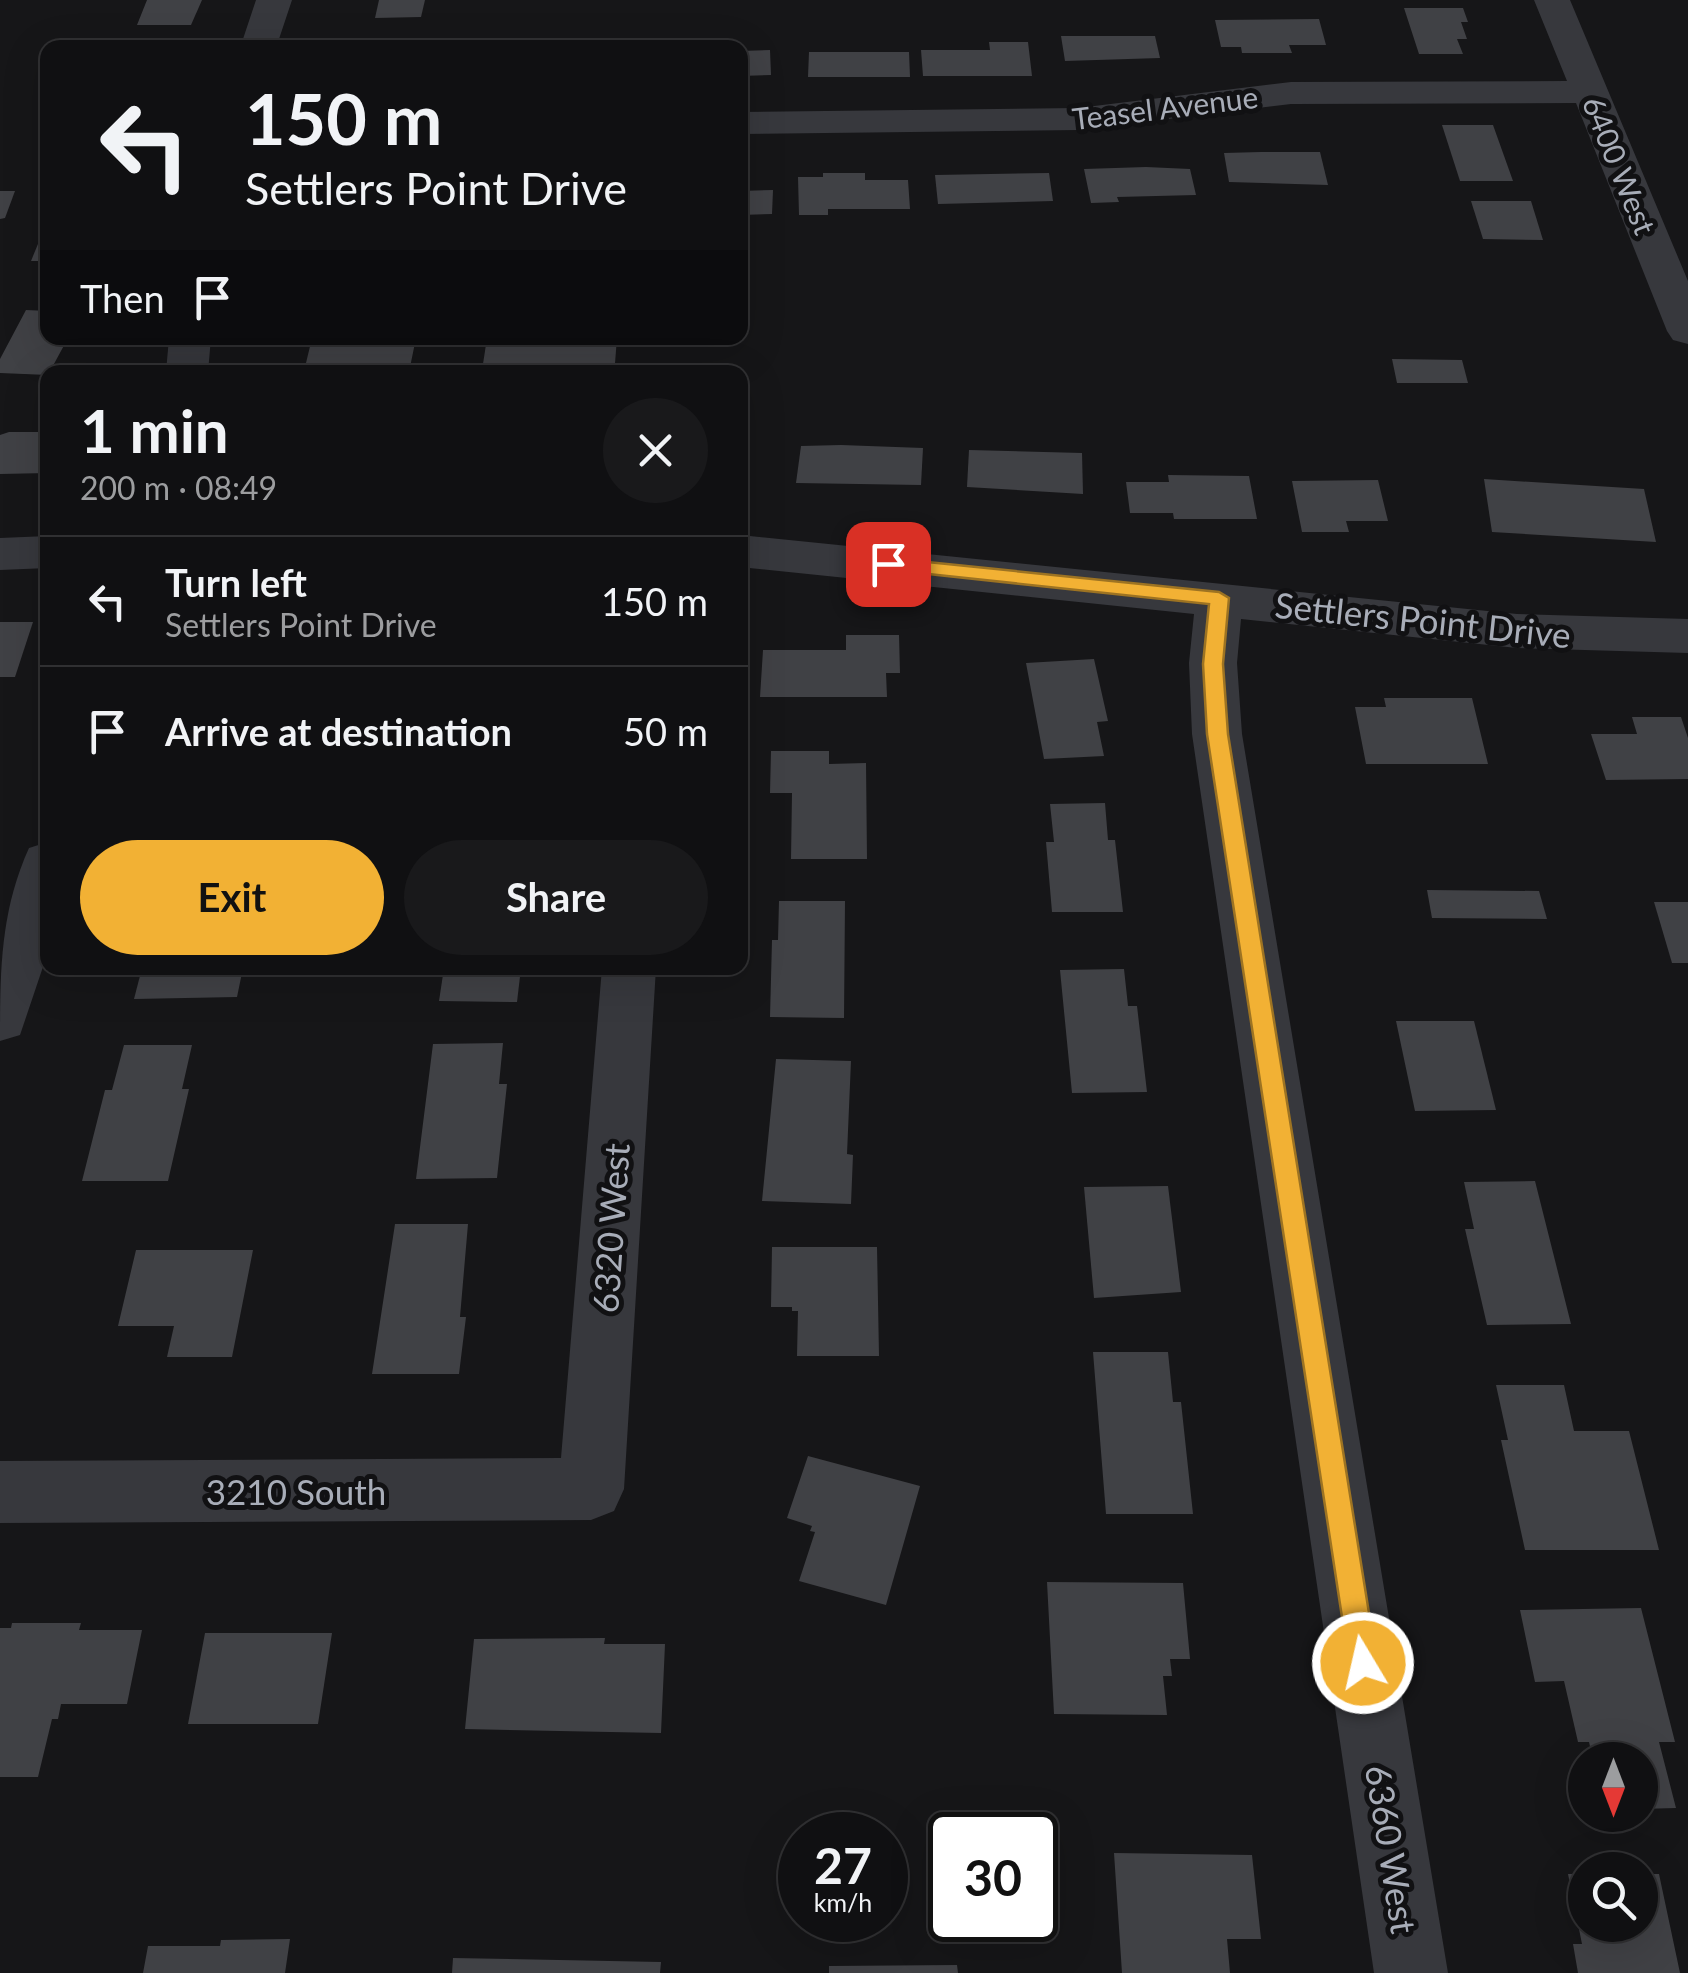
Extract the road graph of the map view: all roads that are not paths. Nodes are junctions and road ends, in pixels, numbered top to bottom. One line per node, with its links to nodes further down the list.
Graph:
1 (274, 0): 3 (street)
2 (1552, 0): 4 (street, 6400 West)
3 (261, 40)
4 (1590, 92): 5 (street, Teasel Avenue); 6 (street, 6400 West)
5 (748, 123)
6 (1674, 265): 7 (street, 6400 West)
7 (1688, 331)
8 (40, 552): 10 (street)
9 (748, 552): 11 (street, Settlers Point Drive)
10 (0, 554)
11 (1219, 598): 12 (street, Settlers Point Drive); 18 (street, 6360 West)
12 (1688, 636)
13 (40, 888): 15 (street)
14 (629, 975): 16 (street, 6320 West)
15 (0, 1019)
16 (591, 1489): 17 (street, 3210 South)
17 (0, 1492)
18 (1411, 1973)

